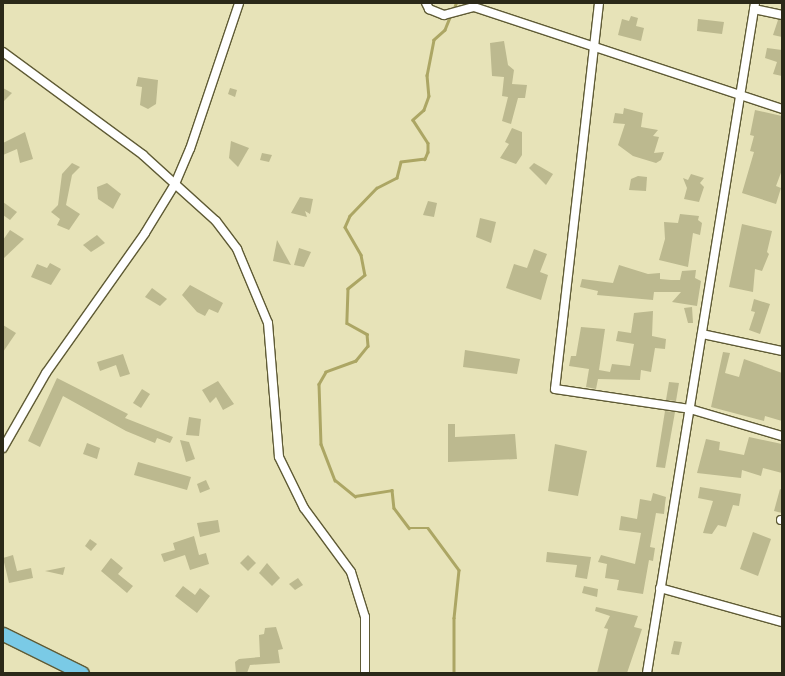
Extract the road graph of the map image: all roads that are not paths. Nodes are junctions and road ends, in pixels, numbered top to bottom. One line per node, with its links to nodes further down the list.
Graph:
1 (239, 3): 10 (street)
2 (426, 3): 6 (street)
3 (599, 3): 6 (street)
4 (754, 6): 5 (street); 8 (street)
5 (782, 15)
6 (593, 49): 8 (street); 13 (street)
7 (3, 52): 10 (street)
8 (741, 97): 9 (street); 11 (street)
9 (782, 109)
10 (174, 184): 15 (street); 20 (street)
11 (702, 334): 12 (street); 13 (street)
12 (782, 351)
13 (690, 409): 14 (street); 16 (street)
14 (782, 436)
15 (3, 448)
16 (660, 588): 17 (street); 21 (street)
17 (782, 622)
18 (3, 634): 19 (highway)
19 (82, 673)
20 (365, 673)
21 (647, 673)

